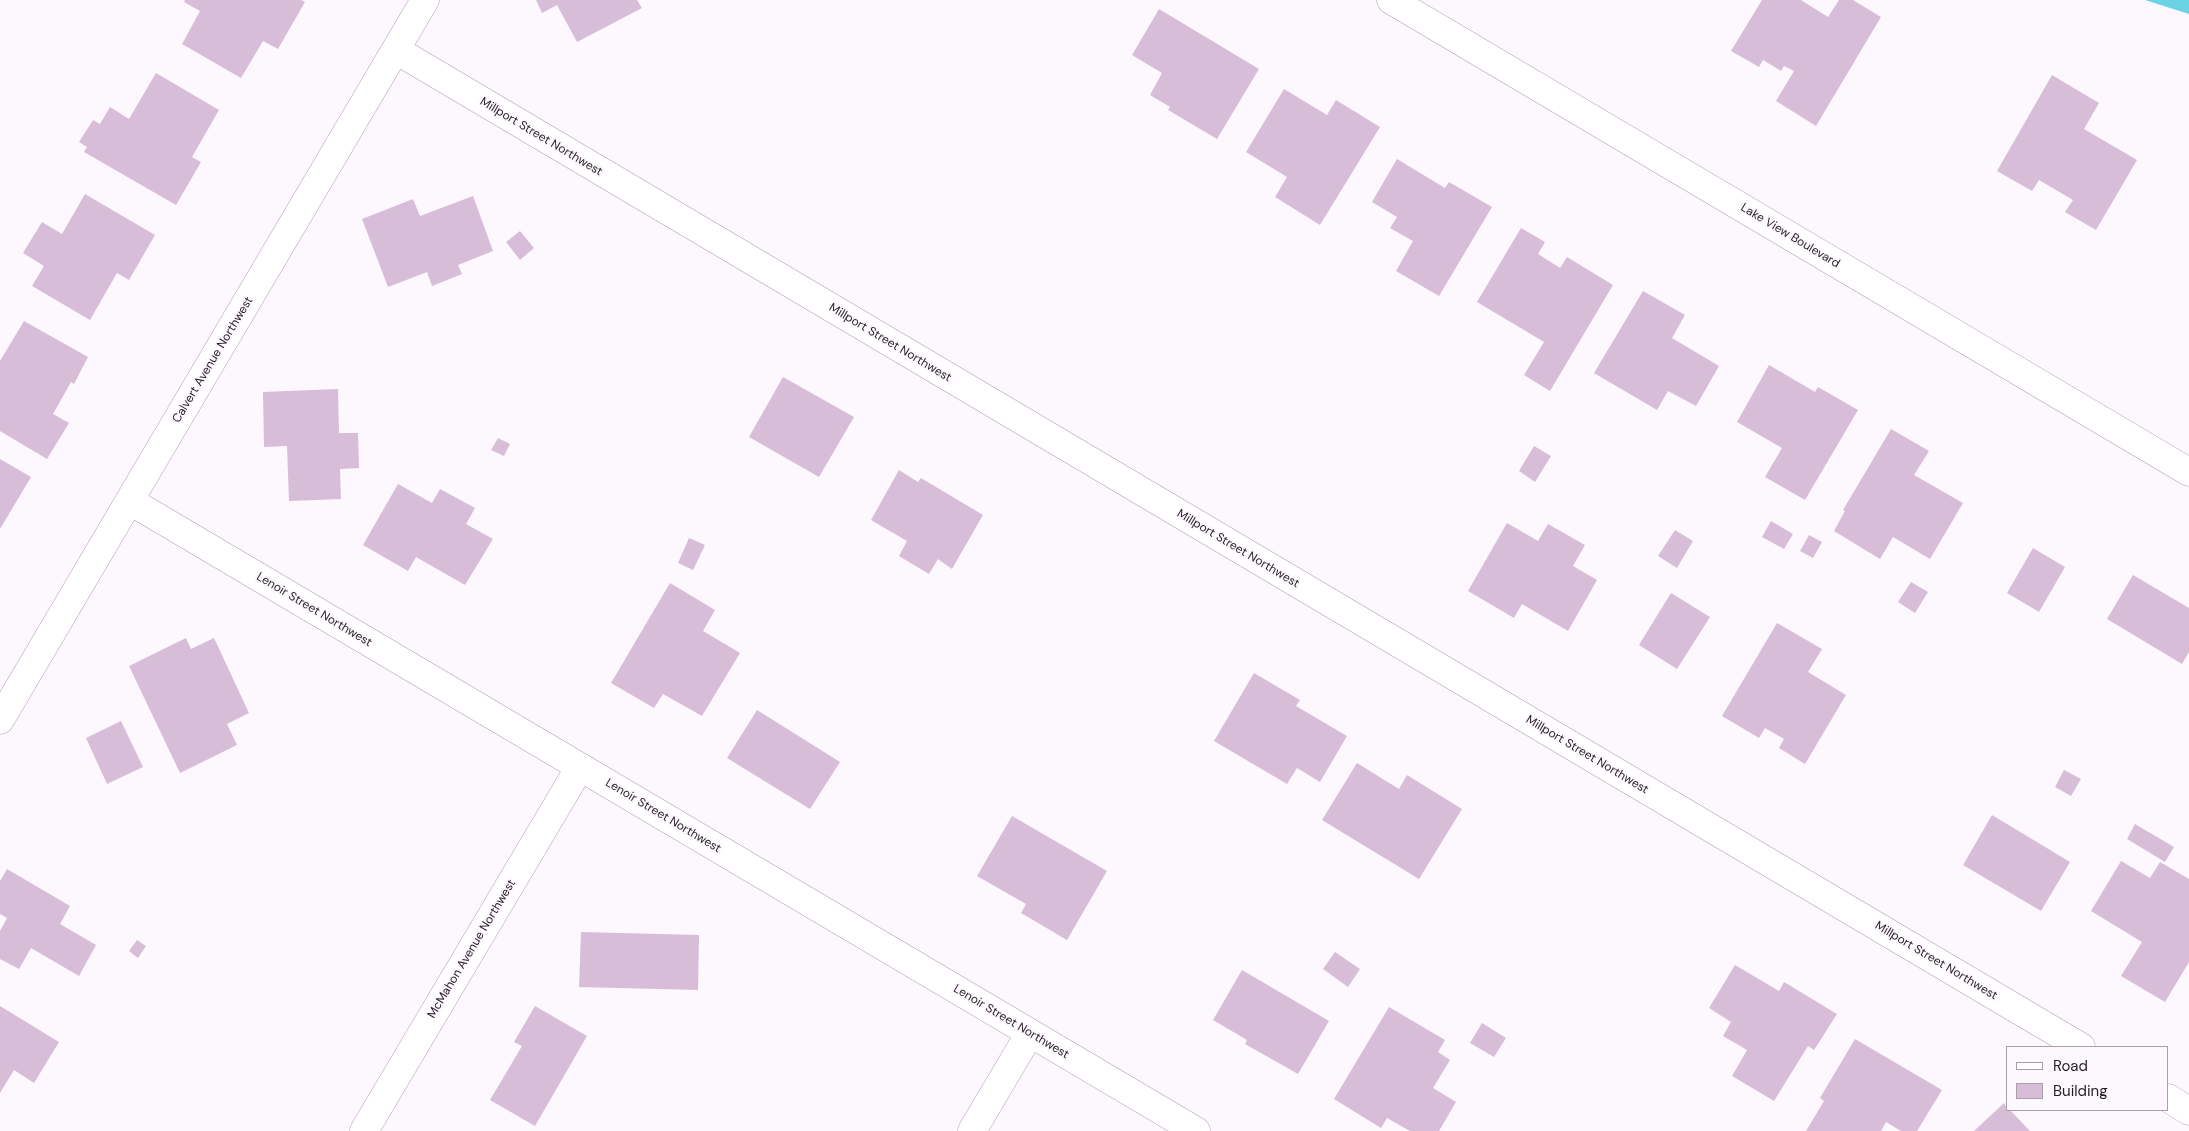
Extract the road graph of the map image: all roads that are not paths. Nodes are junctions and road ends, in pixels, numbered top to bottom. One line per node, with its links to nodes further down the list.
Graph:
1 (425, 0): 3 (street, Calvert Avenue Northwest)
2 (1391, 0): 4 (street, Lake View Boulevard)
3 (396, 50): 5 (street, Calvert Avenue Northwest); 9 (street, Millport Street Northwest)
4 (2189, 472)
5 (130, 501): 6 (street, Calvert Avenue Northwest); 7 (street, Lenoir Street Northwest)
6 (0, 720)
7 (580, 767): 8 (street, Lenoir Street Northwest); 13 (street, McMahon Avenue Northwest)
8 (1030, 1033): 14 (street); 15 (street, Lenoir Street Northwest)
9 (2079, 1046)
10 (2169, 1099): 11 (street)
11 (2189, 1111)
12 (2189, 1127): 16 (street)
13 (364, 1131)
14 (972, 1131)
15 (1196, 1131)
16 (2186, 1131)

